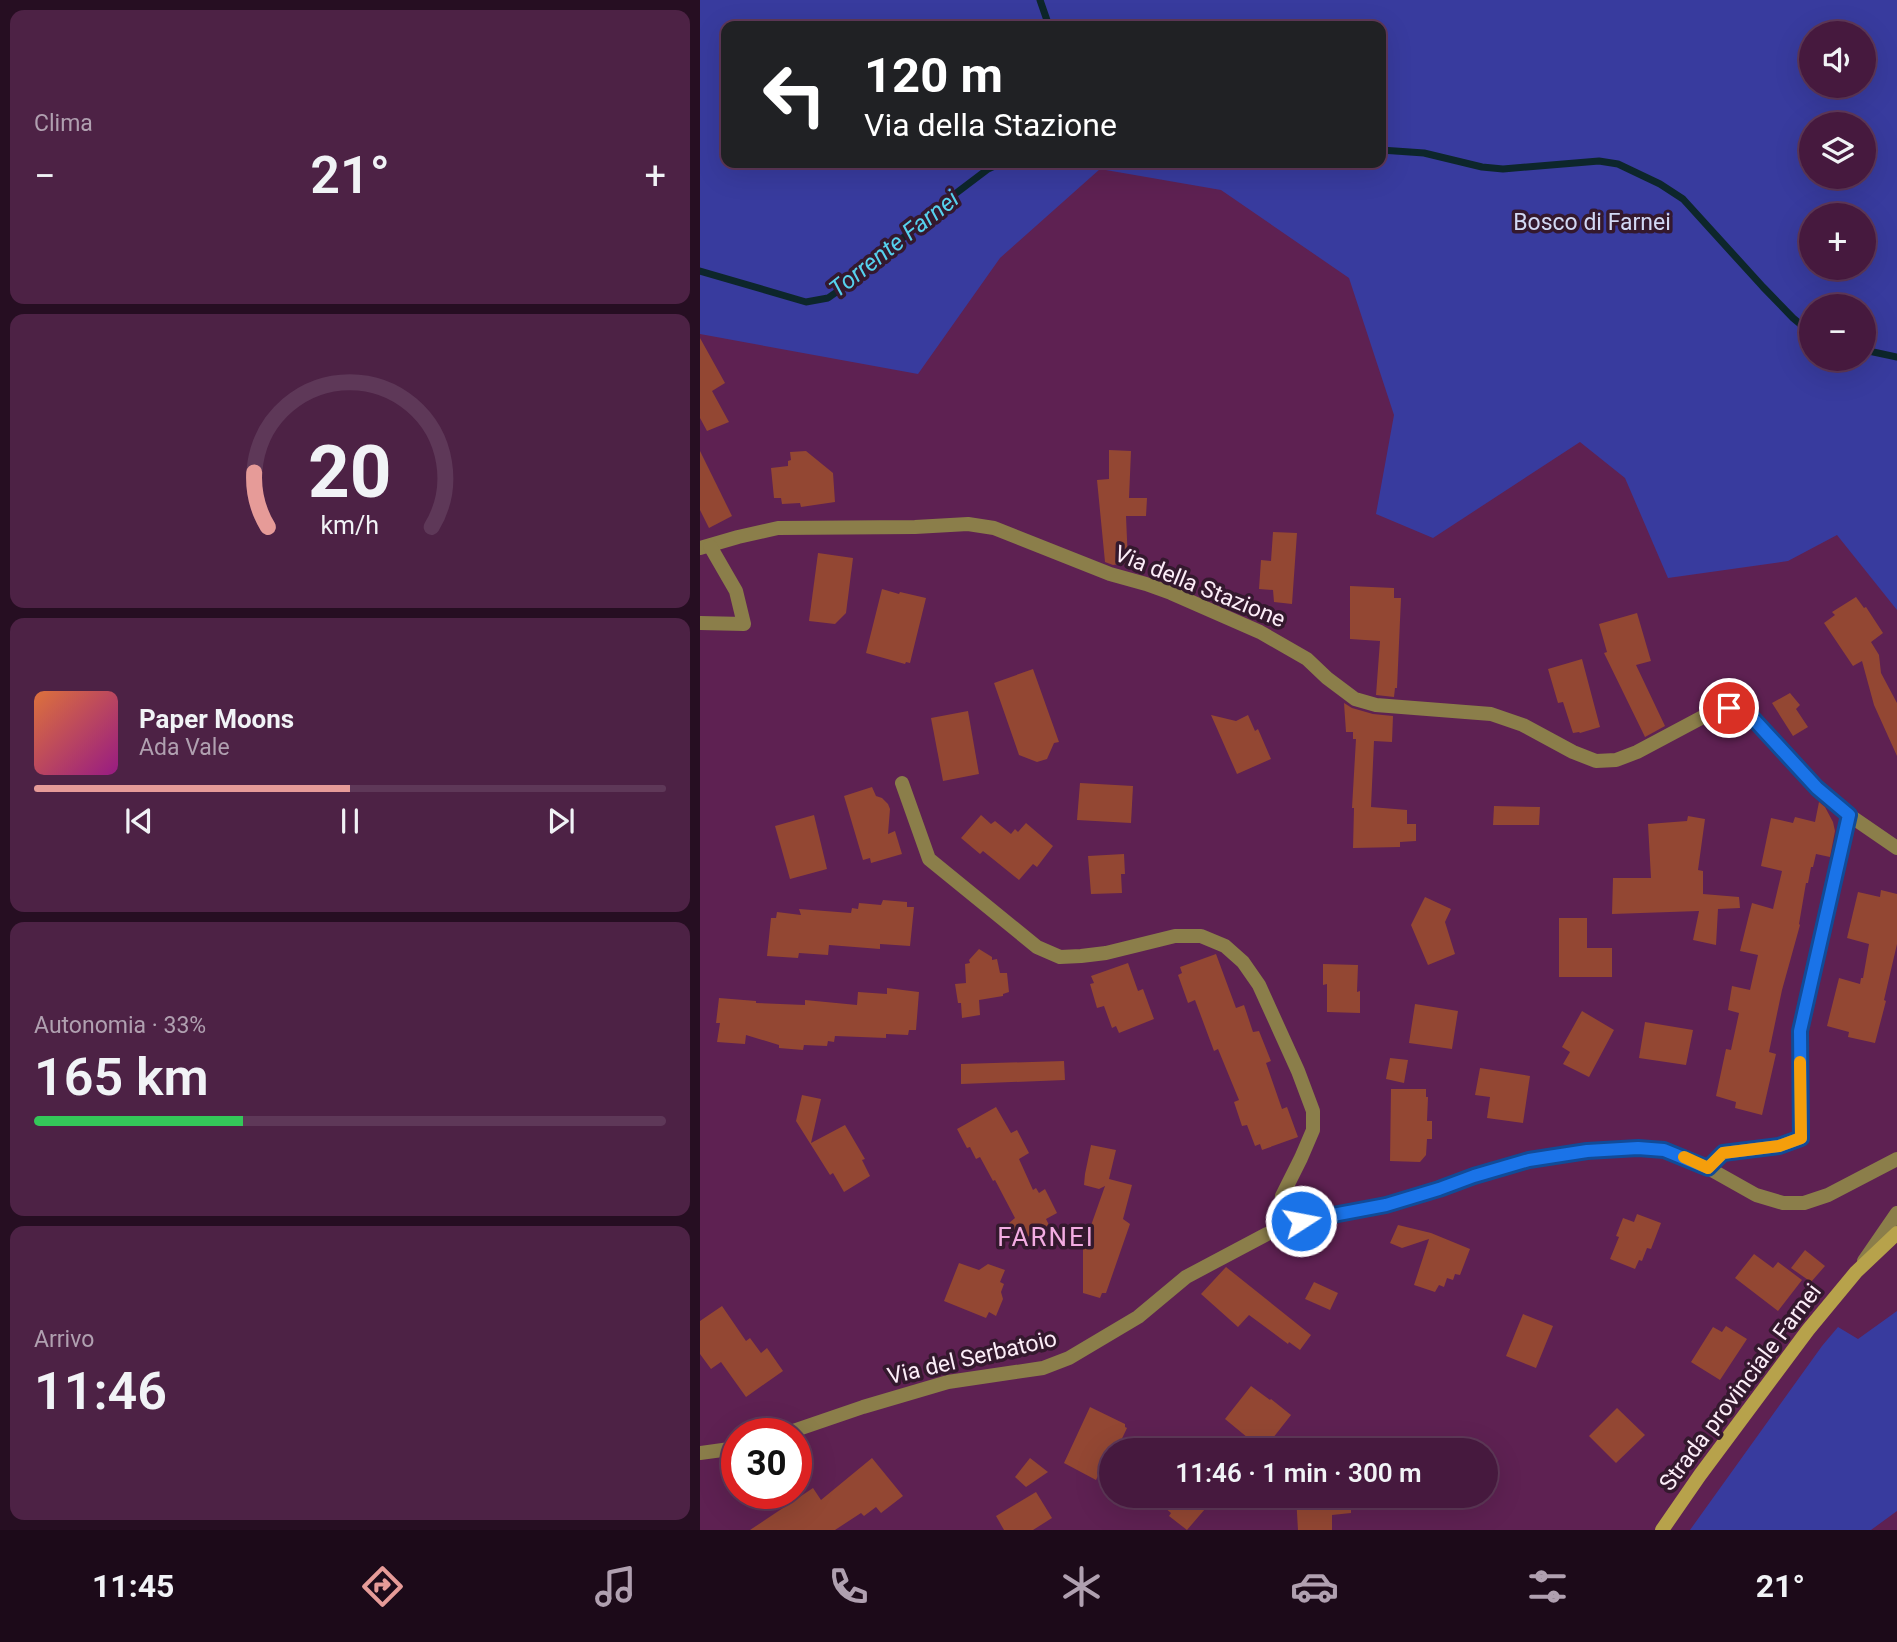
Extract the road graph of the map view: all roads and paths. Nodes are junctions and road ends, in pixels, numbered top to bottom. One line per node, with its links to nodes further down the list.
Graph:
1 (705, 547): 2 (street, Via della Stazione); 4 (street, Via della Stazione)
2 (700, 623)
3 (902, 783): 9 (street)
4 (1849, 815): 5 (street, Via della Stazione); 7 (street)
5 (1897, 848)
6 (1897, 1159): 7 (street, Via del Serbatoio)
7 (1708, 1168): 9 (street, Via del Serbatoio)
8 (1897, 1213): 11 (street, Strada provinciale Farnei)
9 (1301, 1221): 12 (street, Via del Serbatoio)
10 (1897, 1233): 11 (main road, Strada provinciale Farnei)
11 (1856, 1272): 15 (main road, Strada provinciale Farnei)
12 (812, 1424)
13 (721, 1450): 14 (street)
14 (700, 1453)
15 (1662, 1530)

